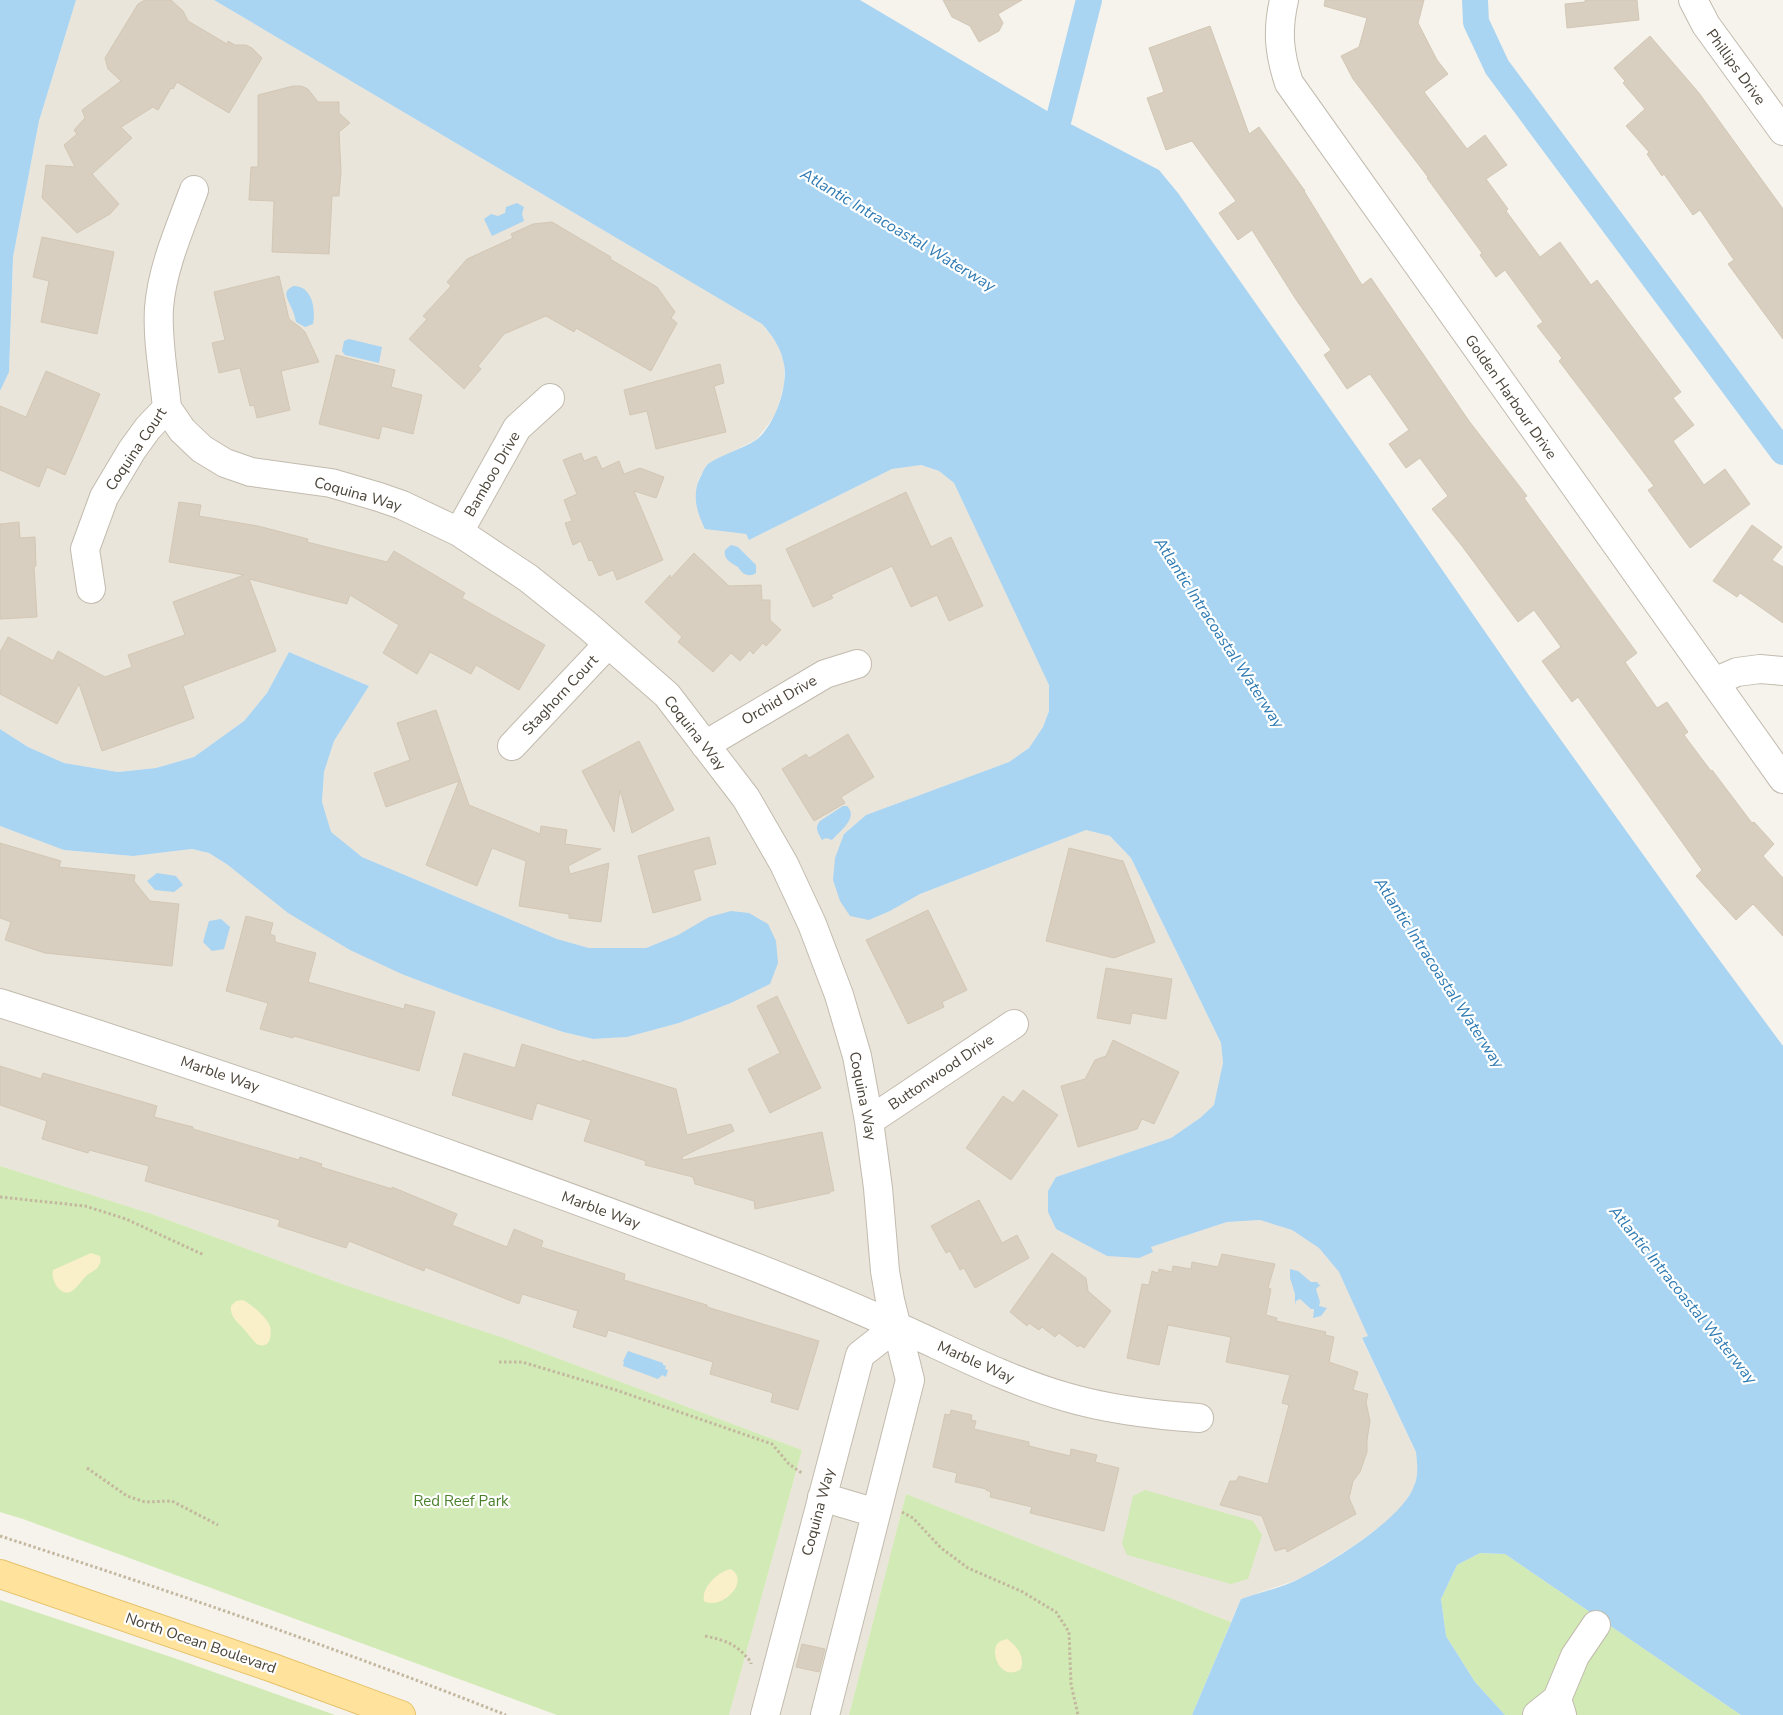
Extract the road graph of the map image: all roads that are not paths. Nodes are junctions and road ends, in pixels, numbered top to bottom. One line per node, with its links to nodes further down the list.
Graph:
1 (1284, 0): 12 (street, Golden Harbour Drive)
2 (1693, 0): 3 (street, Phillips Drive)
3 (1783, 131)
4 (194, 190): 6 (street, Coquina Court)
5 (550, 398): 7 (street, Bamboo Drive)
6 (167, 408): 7 (street, Coquina Way); 8 (street, Coquina Court)
7 (459, 532): 9 (street, Coquina Way)
8 (91, 589)
9 (608, 644): 13 (street, Coquina Way); 14 (street, Staghorn Court)
10 (857, 664): 13 (street, Orchid Drive)
11 (1783, 671): 12 (street)
12 (1714, 682): 15 (street, Golden Harbour Drive)
13 (706, 745): 18 (street, Coquina Way)
14 (512, 746)
15 (1783, 779)
16 (0, 1003): 19 (street, Marble Way)
17 (1014, 1024): 18 (street, Buttonwood Drive)
18 (869, 1121): 19 (street, Coquina Way)
19 (897, 1326): 20 (street, Marble Way); 21 (street, Coquina Way); 22 (street, Coquina Way)
20 (1198, 1418)
21 (824, 1492): 22 (street); 27 (street, Coquina Way)
22 (877, 1509): 28 (street, Coquina Way)
23 (0, 1574): 26 (main road, North Ocean Boulevard)
24 (1596, 1625): 25 (street)
25 (1552, 1710)
26 (401, 1715)
27 (765, 1715)
28 (825, 1715)

